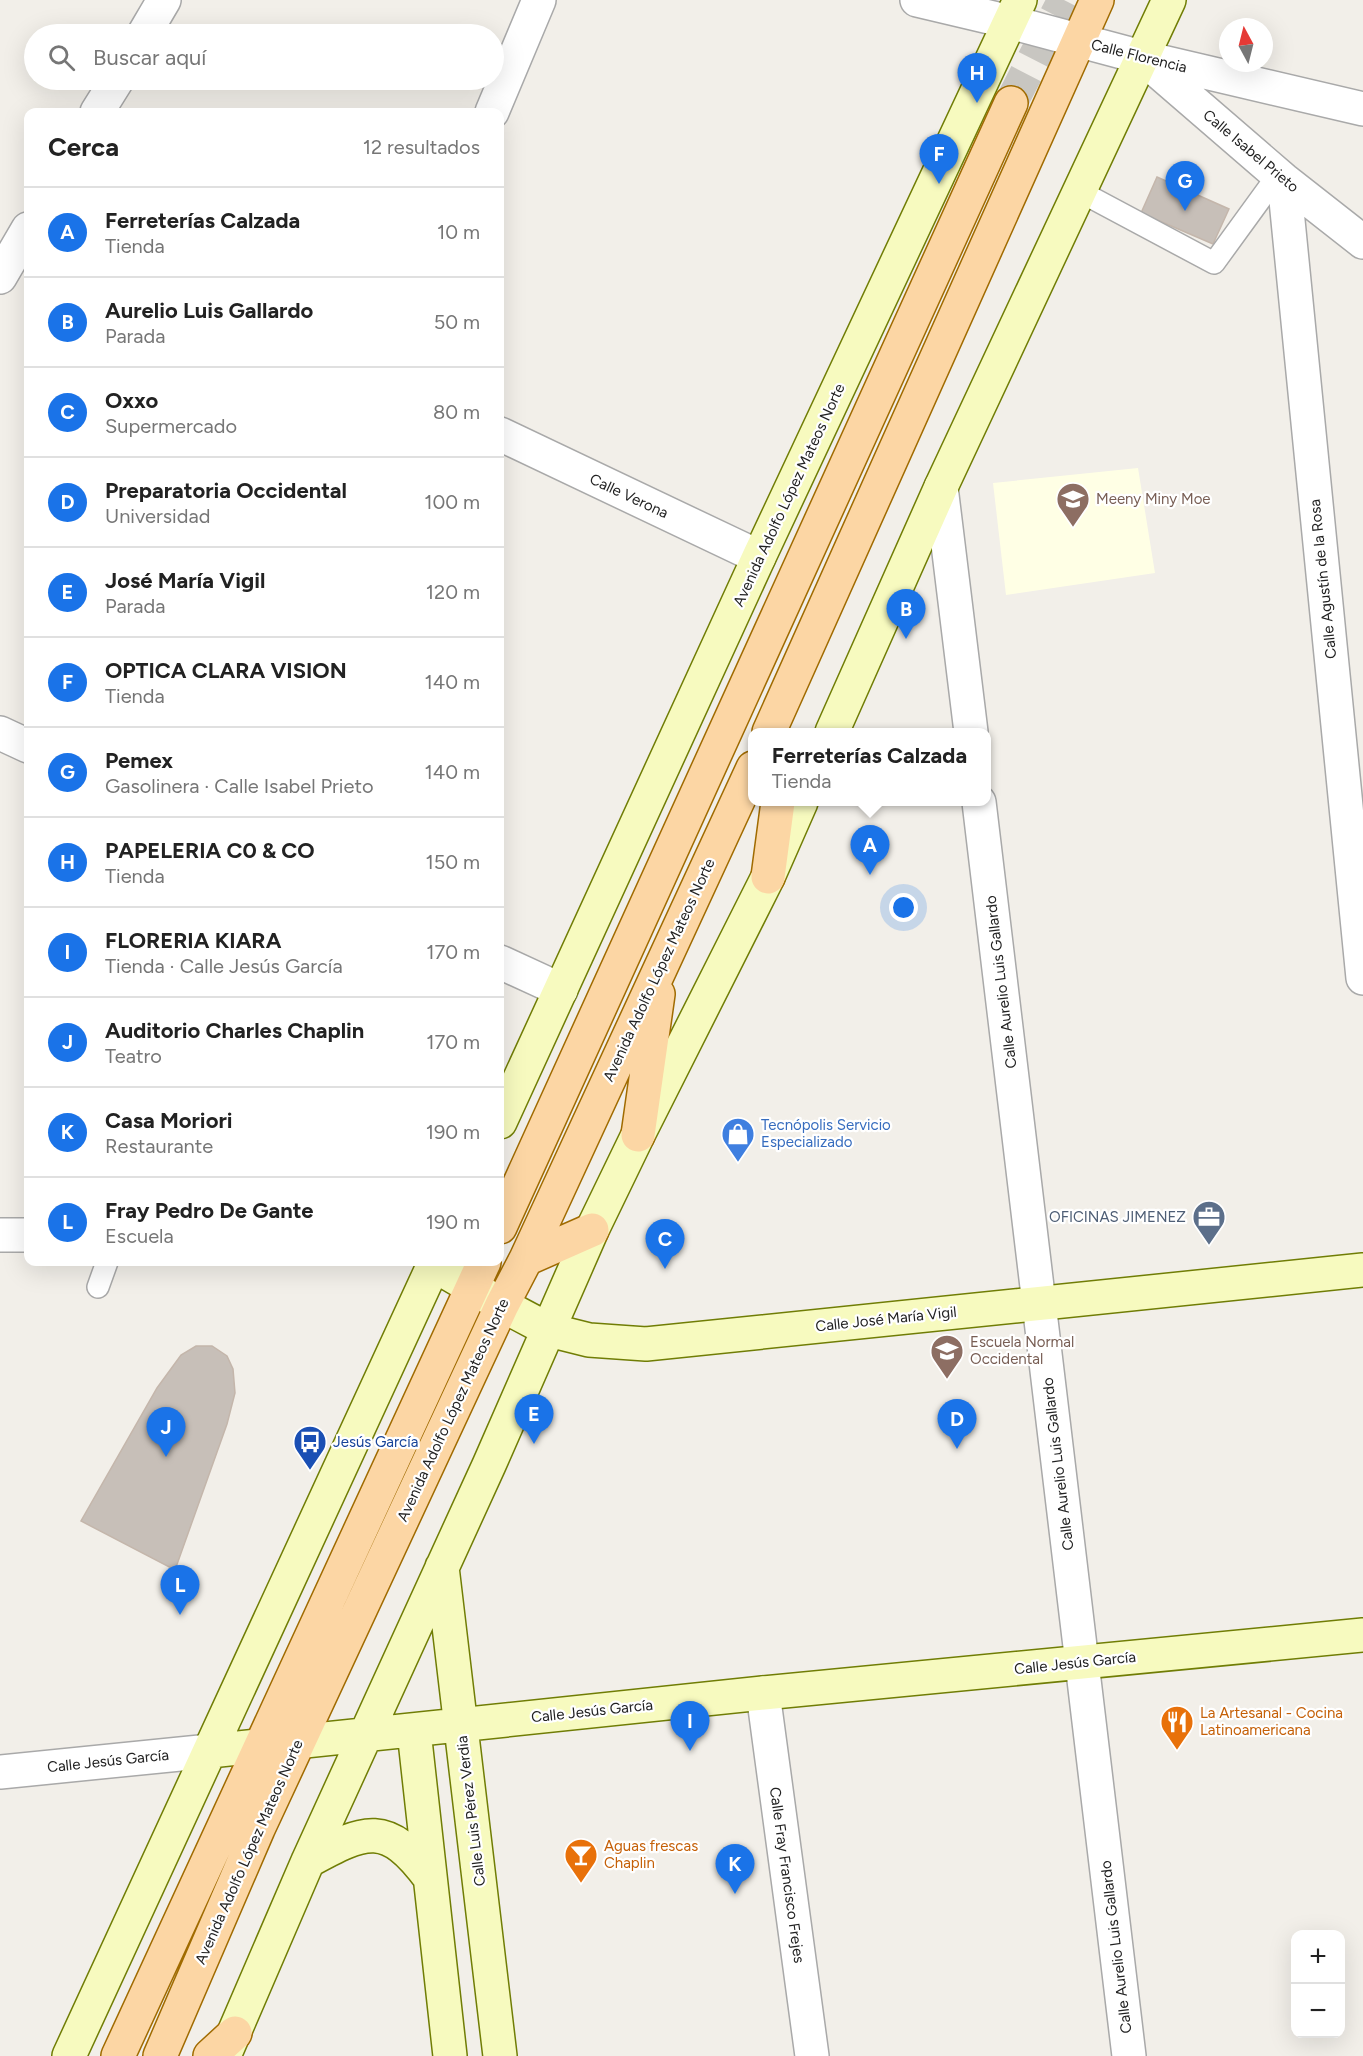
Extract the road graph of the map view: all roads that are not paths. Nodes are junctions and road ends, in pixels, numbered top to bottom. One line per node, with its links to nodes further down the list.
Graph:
1 (164, 0): 7 (street)
2 (539, 0): 10 (street)
3 (917, 0): 6 (street, Calle Florencia)
4 (1097, 0): 8 (main road)
5 (1169, 0): 9 (main road)
6 (1015, 11): 8 (street, Calle Florencia); 24 (main road, Avenida Adolfo López Mateos Norte)
7 (150, 24)
8 (1080, 41): 9 (street, Calle Florencia); 25 (main road)
9 (1141, 57): 16 (street, Calle Florencia); 17 (street, Calle Isabel Prieto); 18 (main road)
10 (504, 83)
11 (111, 90): 14 (street)
12 (501, 90): 15 (street)
13 (1011, 103): 43 (main road)
14 (100, 108)
15 (494, 108)
16 (1363, 109)
17 (1281, 177): 18 (lane); 20 (street, Calle Isabel Prieto); 39 (street, Calle Agustín de la Rosa)
18 (1079, 191): 23 (main road)
19 (24, 236): 21 (street)
20 (1363, 242)
21 (0, 277)
22 (504, 437): 24 (street, Calle Verona)
23 (941, 487): 28 (main road); 29 (street)
24 (759, 557): 40 (main road, Avenida Adolfo López Mateos Norte)
25 (797, 674): 26 (main road); 27 (main road)
26 (771, 728)
27 (789, 728)
28 (834, 728)
29 (971, 728)
30 (0, 733): 31 (street)
31 (24, 744)
32 (748, 779): 37 (main road, Avenida Adolfo López Mateos Norte)
33 (777, 806): 36 (main road)
34 (799, 806): 36 (main road)
35 (980, 806): 54 (street, Calle Aurelio Luis Gallardo)
36 (768, 877): 42 (main road)
37 (663, 960): 42 (main road); 47 (main road, Avenida Adolfo López Mateos Norte)
38 (504, 964): 40 (street)
39 (1363, 978)
40 (561, 990): 41 (main road, Avenida Adolfo López Mateos Norte)
41 (504, 1113)
42 (638, 1135): 44 (main road)
43 (504, 1218)
44 (592, 1230): 47 (main road); 56 (main road)
45 (0, 1235): 46 (street)
46 (24, 1235)
47 (526, 1259): 55 (main road, Avenida Adolfo López Mateos Norte)
48 (106, 1266): 53 (lane)
49 (431, 1266): 66 (main road)
50 (444, 1266): 52 (main road, Calle José María Vigil)
51 (1363, 1270): 54 (main road, Calle José María Vigil)
52 (478, 1275): 55 (main road, Calle José María Vigil); 65 (main road)
53 (98, 1287)
54 (1039, 1302): 56 (main road, Calle José María Vigil); 59 (street, Calle Aurelio Luis Gallardo)
55 (502, 1305): 56 (main road, Calle José María Vigil); 64 (main road, Avenida Adolfo López Mateos Norte)
56 (549, 1330): 57 (main road)
57 (442, 1567): 61 (main road, Calle Luis Pérez Verdia); 63 (main road)
58 (1363, 1635): 59 (main road, Calle Jesús García)
59 (1082, 1662): 60 (main road, Calle Jesús García); 78 (street, Calle Aurelio Luis Gallardo)
60 (763, 1693): 61 (main road, Calle Jesús García); 77 (street, Calle Fray Francisco Frejes)
61 (460, 1725): 62 (main road, Calle Jesús García); 76 (main road, Calle Luis Pérez Verdia)
62 (414, 1731): 63 (main road, Calle Jesús García); 69 (main road)
63 (366, 1735): 64 (main road, Calle Jesús García); 68 (main road)
64 (298, 1742): 65 (main road, Calle Jesús García); 73 (main road, Avenida Adolfo López Mateos Norte)
65 (261, 1746): 66 (main road, Calle Jesús García); 72 (main road)
66 (210, 1751): 67 (street, Calle Jesús García); 71 (main road)
67 (0, 1772)
68 (308, 1862): 69 (main road); 70 (main road)
69 (430, 1878): 75 (main road)
70 (229, 2045): 74 (main road)
71 (69, 2056)
72 (118, 2056)
73 (160, 2056)
74 (210, 2056)
75 (450, 2056)
76 (500, 2056)
77 (812, 2056)
78 (1129, 2056)

